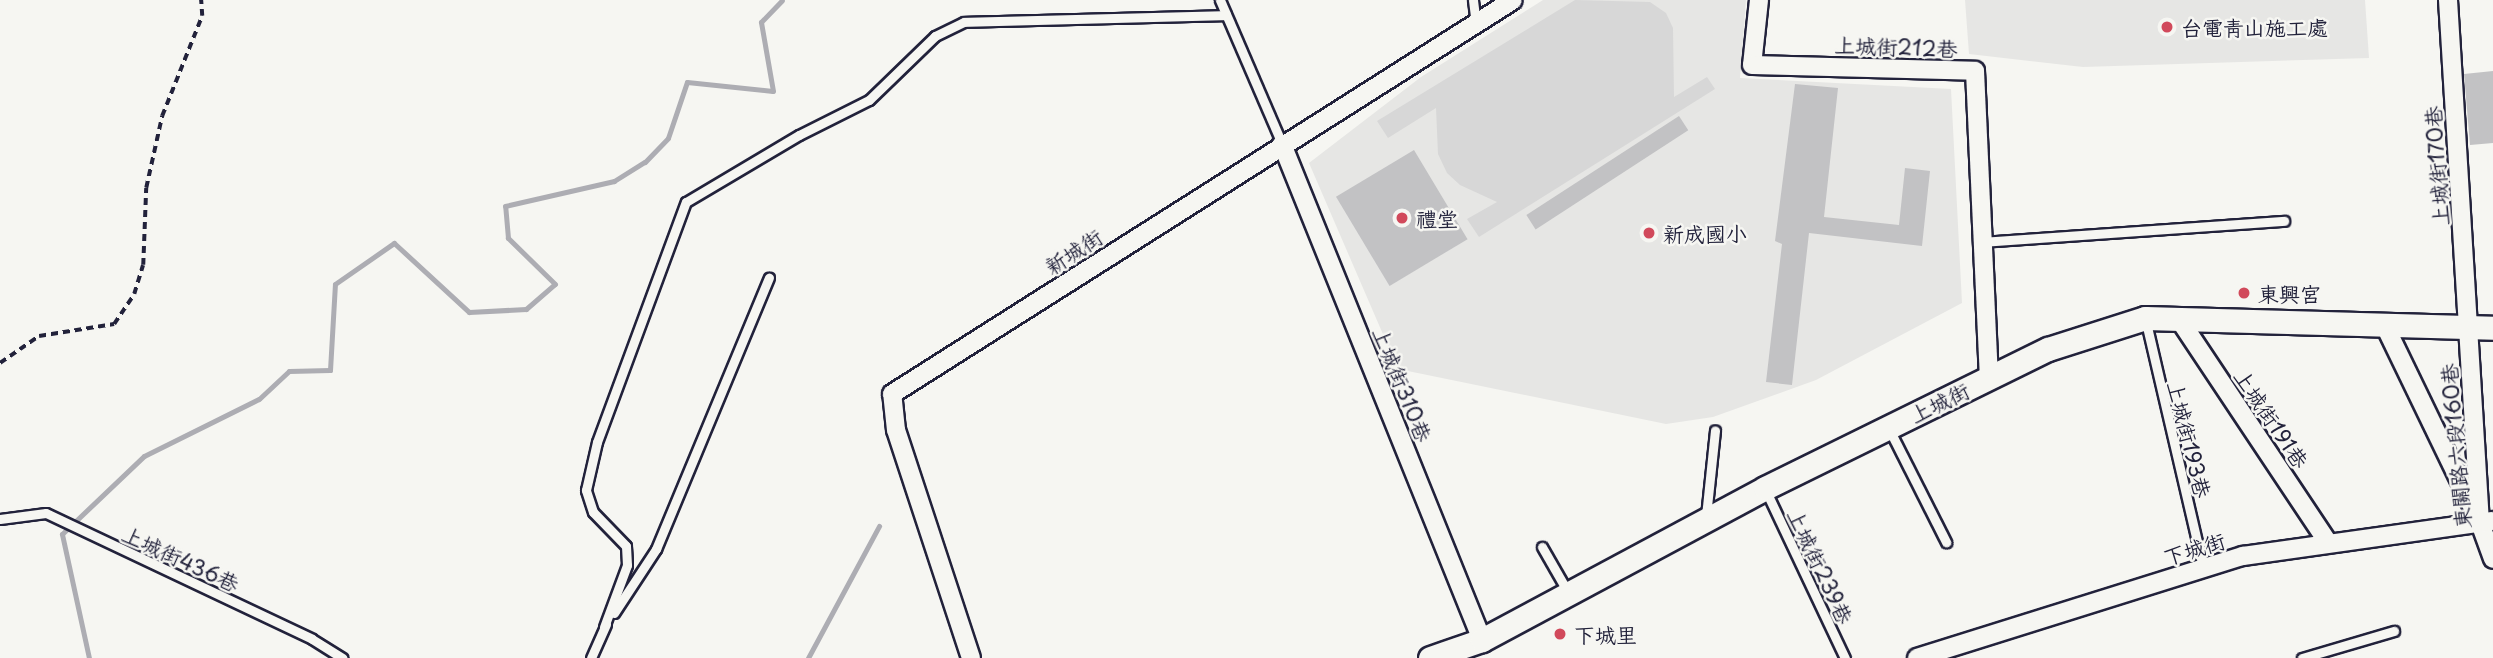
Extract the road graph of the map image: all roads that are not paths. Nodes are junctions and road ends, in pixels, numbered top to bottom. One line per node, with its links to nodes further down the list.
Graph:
1 (1220, 0): 6 (lane)
2 (1473, 0): 7 (lane)
3 (1513, 0): 7 (street, 新城街)
4 (1759, 0): 10 (street, 上城街212巷)
5 (2448, 0): 16 (street, 上城街170巷)
6 (1226, 15): 8 (lane); 30 (lane)
7 (1476, 23): 8 (street, 新城街)
8 (1282, 144): 32 (street, 上城街310巷); 35 (street, 新城街)
9 (2284, 221): 10 (lane)
10 (1982, 242): 17 (street, 上城街212巷)
11 (769, 278): 30 (lane)
12 (2145, 318): 13 (street, 上城街); 17 (street, 上城街); 28 (lane, 上城街193巷)
13 (2179, 319): 14 (street, 上城街); 24 (street, 上城街191巷)
14 (2385, 326): 16 (street, 上城街); 23 (street)
15 (2493, 328): 16 (street, 上城街)
16 (2469, 329): 23 (street, 東關路六段160巷)
17 (1989, 378): 18 (street, 上城街)
18 (1888, 428): 20 (street, 上城街); 25 (lane)
19 (1715, 430): 22 (lane)
20 (1765, 488): 22 (street, 上城街); 37 (lane, 上城街239巷)
21 (0, 519): 33 (lane, 上城街436巷)
22 (1706, 520): 29 (street, 上城街)
23 (2487, 522): 24 (street, 下城街); 27 (street, 東關路六段160巷)
24 (2326, 541): 28 (street, 下城街)
25 (1946, 542)
26 (1542, 547): 29 (lane)
27 (2493, 559)
28 (2203, 568): 38 (street, 下城街)
29 (1569, 594): 32 (street, 上城街)
30 (604, 627): 34 (lane)
31 (2395, 631): 39 (lane)
32 (1482, 640): 36 (street, 上城街)
33 (342, 658)
34 (591, 658)
35 (971, 658)
36 (1430, 658)
37 (1845, 658)
38 (1917, 658)
39 (2302, 658)

